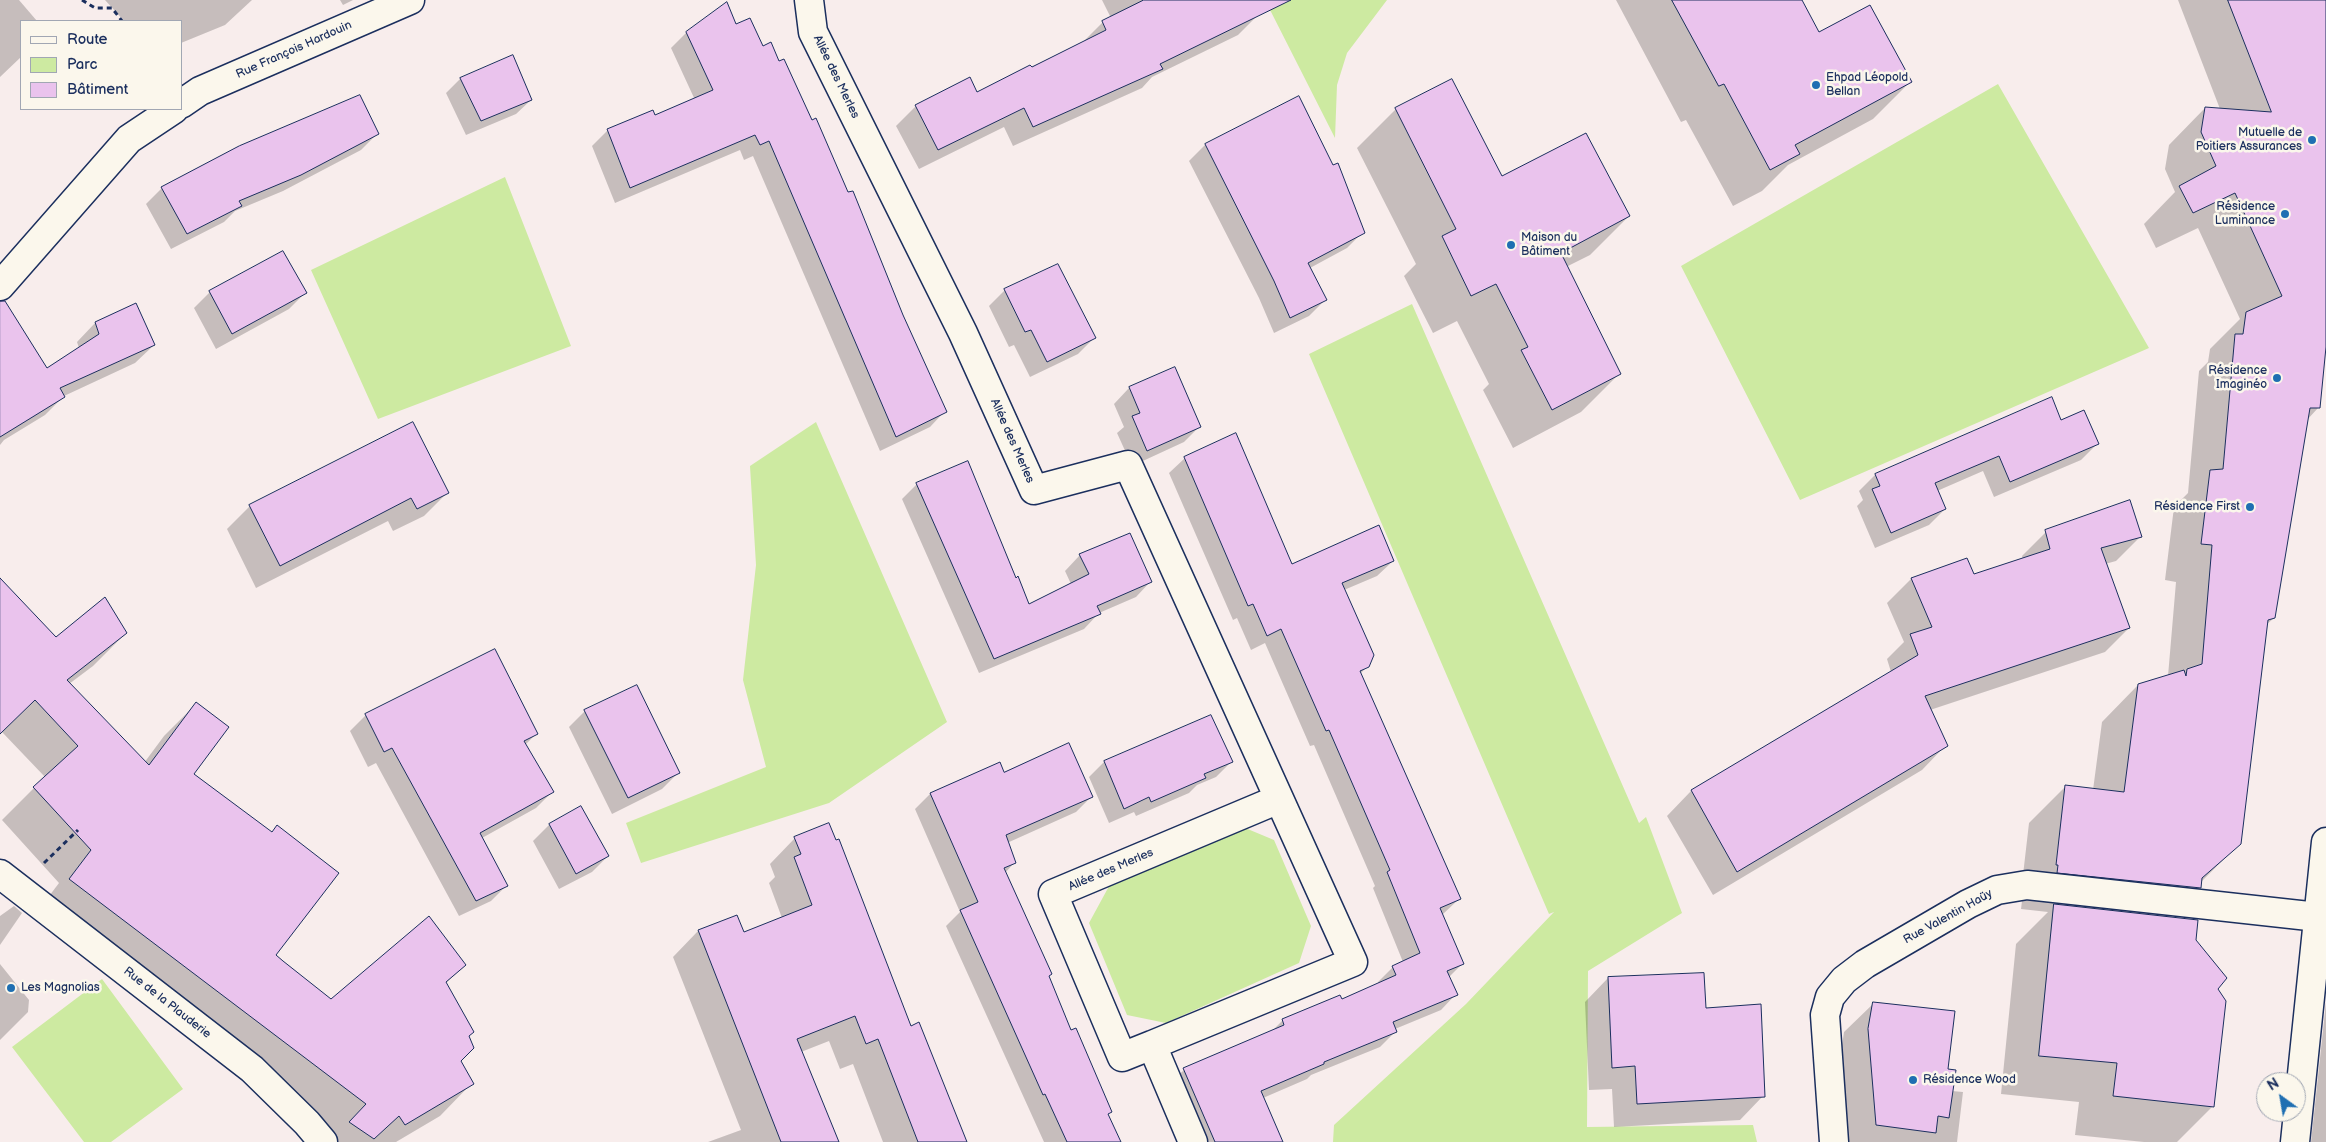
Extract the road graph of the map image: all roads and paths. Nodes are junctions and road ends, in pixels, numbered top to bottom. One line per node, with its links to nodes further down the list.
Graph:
1 (82, 0): 4 (path)
2 (410, 0): 5 (street, Rue François Hardouin)
3 (809, 0): 8 (street, Allée des Merles)
4 (121, 20)
5 (182, 103)
6 (172, 110): 7 (street)
7 (0, 286)
8 (1279, 799): 13 (street, Allée des Merles); 13 (street, Allée des Merles)
9 (78, 830): 11 (path)
10 (2326, 842): 12 (street)
11 (10, 882): 14 (street, Rue de la Plauderie)
12 (2318, 917): 16 (street, Rue Valentin Haüy); 17 (street)
13 (1152, 1045): 15 (street)
14 (323, 1142)
15 (1192, 1142)
16 (1834, 1142)
17 (2295, 1142)

